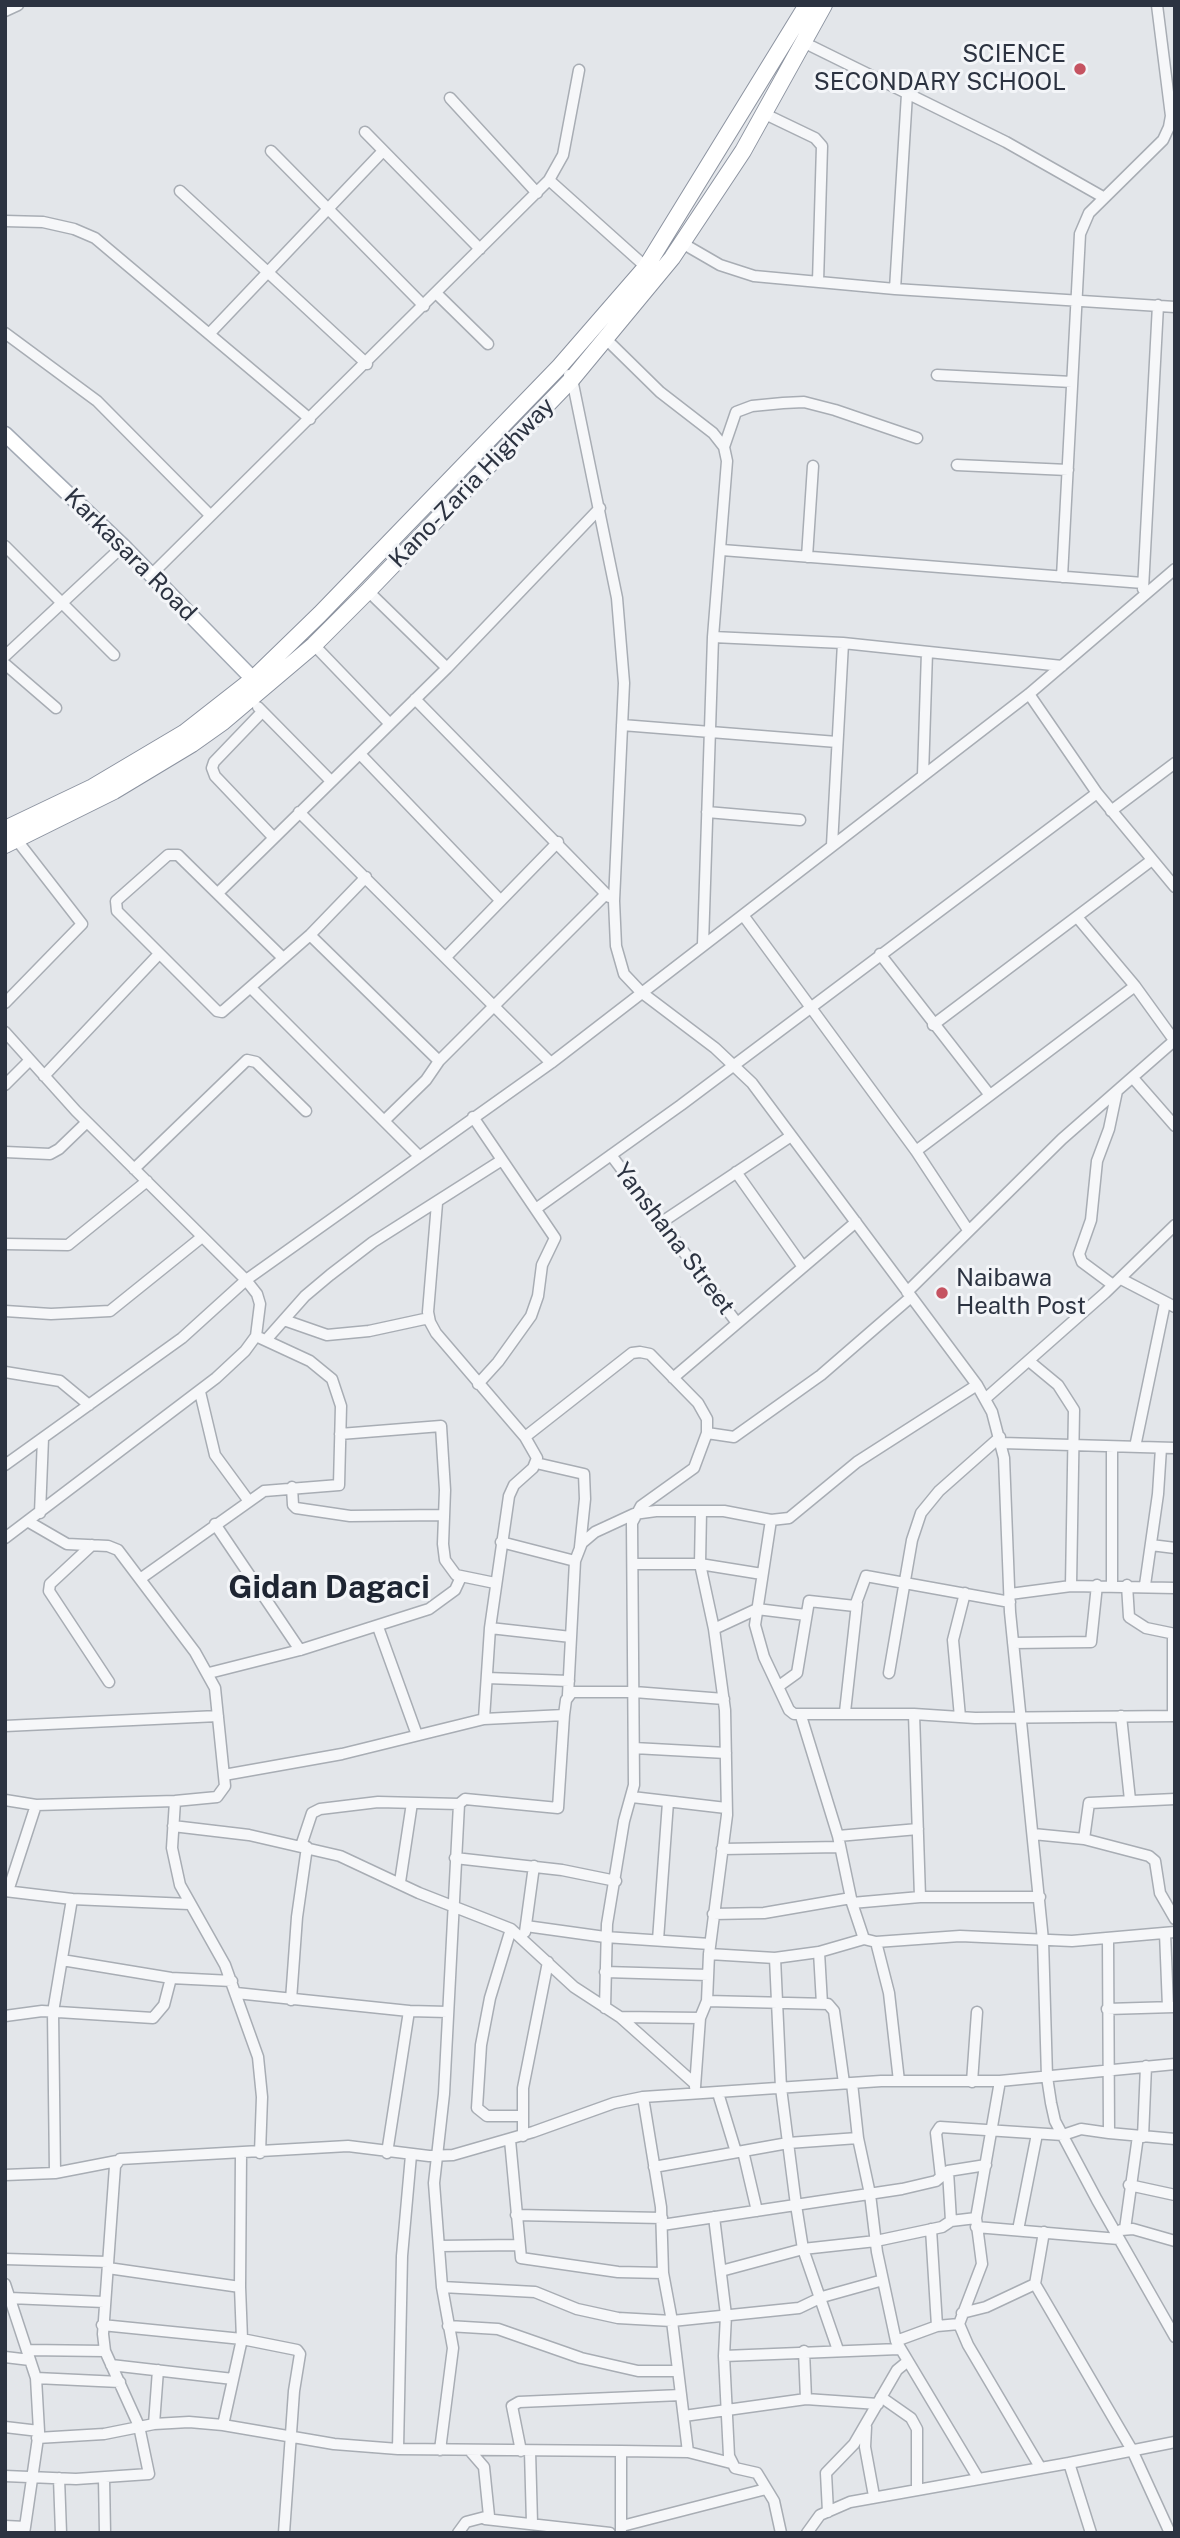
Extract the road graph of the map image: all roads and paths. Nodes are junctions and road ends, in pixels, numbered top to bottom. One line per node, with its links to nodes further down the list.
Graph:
1 (18, 5): 5 (street)
2 (807, 5): 23 (highway, Kano-Zaria Highway)
3 (824, 5): 6 (highway, Kano-Zaria Highway)
4 (1157, 5): 8 (street)
5 (5, 11)
6 (805, 43): 9 (street); 11 (highway, Kano-Zaria Highway)
7 (579, 70): 15 (street)
8 (1170, 75): 18 (street)
9 (907, 94): 18 (street); 26 (street)
10 (450, 97): 17 (street)
11 (765, 114): 21 (highway, Kano-Zaria Highway); 25 (street)
12 (365, 132): 14 (street)
13 (271, 151): 19 (street)
14 (383, 151): 19 (street); 22 (street)
15 (549, 180): 17 (street); 23 (street)
16 (180, 191): 24 (street)
17 (537, 193): 22 (street)
18 (1103, 197): 28 (street)
19 (327, 208): 24 (street); 30 (street)
20 (5, 221): 33 (street)
21 (682, 243): 25 (street); 34 (highway, Kano-Zaria Highway)
22 (480, 249): 27 (street)
23 (646, 267): 37 (highway, Kano-Zaria Highway)
24 (268, 272): 33 (street); 36 (street)
25 (818, 282): 26 (street)
26 (895, 289): 28 (street)
27 (437, 294): 30 (street); 35 (street)
28 (1077, 299): 29 (street); 40 (street)
29 (1158, 305): 31 (street); 57 (street)
30 (424, 306): 36 (street)
31 (1175, 307)
32 (5, 333): 49 (street)
33 (210, 333): 41 (street)
34 (607, 340): 39 (highway, Kano-Zaria Highway); 44 (street)
35 (488, 344)
36 (367, 364): 41 (street)
37 (560, 366): 39 (street); 70 (highway, Kano-Zaria Highway)
38 (937, 375): 40 (street)
39 (572, 379): 48 (street); 58 (highway, Kano-Zaria Highway)
40 (1072, 382): 47 (street)
41 (310, 419): 49 (street)
42 (5, 434): 51 (main road, Karkasara Road)
43 (918, 438): 44 (street)
44 (724, 447): 52 (street)
45 (957, 465): 47 (street)
46 (813, 466): 53 (street)
47 (1068, 470): 56 (street)
48 (600, 508): 69 (street); 76 (street)
49 (210, 515): 55 (street)
50 (5, 546): 60 (street)
51 (123, 546): 55 (main road, Karkasara Road); 60 (street)
52 (722, 550): 53 (street); 61 (street)
53 (807, 557): 56 (street)
54 (1175, 569): 59 (street)
55 (151, 575): 70 (main road, Karkasara Road)
56 (1062, 577): 57 (street)
57 (1143, 583): 59 (street)
58 (368, 591): 63 (highway, Kano-Zaria Highway); 69 (street)
59 (1142, 597): 68 (street)
60 (61, 603): 65 (street); 66 (street)
61 (713, 637): 62 (street); 77 (street)
62 (842, 643): 64 (street); 78 (street)
63 (314, 645): 73 (highway, Kano-Zaria Highway); 75 (street)
64 (927, 652): 68 (street); 81 (street)
65 (114, 655)
66 (5, 656)
67 (5, 664): 74 (street)
68 (1062, 666): 71 (street)
69 (447, 668): 72 (street)
70 (253, 679): 88 (highway, Kano-Zaria Highway)
71 (1029, 694): 81 (street); 83 (street)
72 (415, 699): 75 (street); 90 (street)
73 (257, 706): 82 (street); 88 (highway, Kano-Zaria Highway); 89 (street)
74 (56, 708)
75 (390, 724): 79 (street)
76 (622, 725): 77 (street); 96 (street)
77 (709, 733): 78 (street); 85 (street)
78 (837, 741): 91 (street)
79 (360, 754): 82 (street); 97 (street)
80 (1175, 763): 84 (street)
81 (923, 775): 91 (street)
82 (331, 781): 86 (street)
83 (1097, 793): 84 (street); 103 (street)
84 (1111, 811): 92 (street)
85 (707, 812): 87 (street); 101 (street)
86 (299, 813): 89 (street); 93 (street)
87 (800, 820)
88 (9, 838): 109 (street)
89 (274, 838): 95 (street)
90 (558, 842): 96 (street); 97 (street)
91 (832, 845): 98 (street)
92 (1152, 860): 94 (street); 99 (street)
93 (366, 877): 100 (street); 104 (street)
94 (1175, 887)
95 (218, 892): 102 (street); 105 (street)
96 (610, 898): 108 (street); 110 (street)
97 (500, 900): 104 (street)
98 (743, 915): 101 (street); 111 (street)
99 (1077, 917): 106 (street); 112 (street)
100 (310, 935): 105 (street); 116 (street)
101 (703, 944): 108 (street)
102 (159, 954): 107 (street); 119 (street)
103 (880, 954): 111 (street); 112 (street)
104 (446, 957): 110 (street)
105 (283, 958): 107 (street)
106 (1135, 986): 114 (street); 123 (street)
107 (251, 988): 126 (street)
108 (641, 992): 117 (street); 118 (street)
109 (5, 1003)
110 (495, 1007): 116 (street); 117 (street)
111 (811, 1008): 118 (street); 130 (street)
112 (933, 1025): 123 (street)
113 (5, 1032): 115 (street)
114 (1174, 1040): 120 (street)
115 (30, 1060): 119 (street); 121 (street)
116 (439, 1061): 126 (street)
117 (551, 1062): 125 (street)
118 (734, 1065): 129 (street); 132 (street)
119 (44, 1076): 127 (street)
120 (1133, 1078): 122 (street); 128 (street)
121 (5, 1084)
122 (1117, 1091): 143 (street); 148 (street)
123 (989, 1094): 130 (street)
124 (306, 1111): 135 (street)
125 (473, 1117): 133 (street); 134 (street)
126 (385, 1120): 133 (street)
127 (86, 1122): 131 (street); 135 (street)
128 (1175, 1126)
129 (791, 1136): 136 (street); 141 (street)
130 (916, 1151): 143 (street)
131 (5, 1152)
132 (611, 1155): 139 (street); 140 (street, Yanshana Street)
133 (418, 1156): 147 (street)
134 (502, 1160): 138 (street); 139 (street)
135 (134, 1169): 137 (street)
136 (736, 1172): 140 (street); 146 (street)
137 (146, 1181): 144 (street); 145 (street)
138 (437, 1203): 152 (street); 153 (street)
139 (537, 1208): 159 (street)
140 (662, 1222): 154 (street, Yanshana Street)
141 (856, 1222): 146 (street); 149 (street)
142 (1175, 1226): 148 (street)
143 (968, 1230): 149 (street)
144 (202, 1237): 147 (street); 151 (street)
145 (5, 1244)
146 (803, 1267): 154 (street)
147 (246, 1280): 155 (street); 163 (street)
148 (1117, 1282): 150 (street); 156 (street)
149 (909, 1294): 160 (street); 164 (street)
150 (1170, 1305): 171 (street)
151 (5, 1311)
152 (429, 1318): 153 (street); 159 (street)
153 (284, 1320): 155 (street)
154 (737, 1323): 158 (street)
155 (261, 1338): 161 (street); 165 (street)
156 (1029, 1361): 162 (street); 169 (street)
157 (5, 1372): 163 (street)
158 (673, 1378): 164 (street); 166 (street)
159 (478, 1384): 166 (street)
160 (977, 1385): 162 (street); 182 (street)
161 (200, 1392): 177 (street); 179 (street)
162 (985, 1399): 168 (street)
163 (89, 1405): 167 (street)
164 (707, 1433): 180 (street)
165 (340, 1434): 176 (street); 181 (street)
166 (525, 1437): 174 (street)
167 (43, 1438): 175 (street); 179 (street)
168 (1001, 1440): 169 (street); 197 (street); 206 (street)
169 (1072, 1444): 170 (street); 203 (street)
170 (1112, 1447): 171 (street); 200 (street)
171 (1135, 1447): 173 (street)
172 (1175, 1447): 173 (street)
173 (1161, 1448): 188 (street)
174 (536, 1463): 186 (street); 189 (street)
175 (5, 1465)
176 (292, 1488): 177 (street); 181 (street)
177 (248, 1500): 184 (street)
178 (701, 1511): 180 (street); 182 (street); 193 (street)
179 (40, 1513): 183 (street)
180 (634, 1514): 189 (street); 192 (street)
181 (443, 1515): 195 (street)
182 (771, 1520): 194 (street)
183 (29, 1522): 185 (street); 187 (street)
184 (215, 1524): 196 (street); 216 (street)
185 (5, 1538)
186 (501, 1542): 191 (street); 198 (street)
187 (92, 1545): 196 (street); 221 (street)
188 (1151, 1545): 190 (street); 202 (street)
189 (580, 1548): 191 (street)
190 (1175, 1548)
191 (575, 1560): 214 (street)
192 (633, 1564): 193 (street); 223 (street)
193 (700, 1564): 194 (street); 212 (street)
194 (762, 1574): 208 (street)
195 (461, 1577): 198 (street); 210 (street)
196 (140, 1579): 217 (street)
197 (905, 1581): 205 (street); 207 (street); 218 (street)
198 (495, 1583): 211 (street)
199 (1097, 1585): 200 (street); 203 (street); 215 (street)
200 (1112, 1585): 201 (street)
201 (1127, 1585): 202 (street); 213 (street)
202 (1145, 1585): 204 (street)
203 (1071, 1586): 206 (street)
204 (1175, 1588)
205 (965, 1593): 206 (street); 233 (street)
206 (1010, 1598): 215 (street)
207 (857, 1604): 209 (street); 226 (street)
208 (757, 1609): 209 (street); 212 (street); 222 (street)
209 (806, 1615): 222 (street)
210 (378, 1627): 216 (street); 237 (street)
211 (490, 1628): 214 (street); 219 (street)
212 (714, 1629): 225 (street)
213 (1174, 1634): 232 (street)
214 (571, 1637): 220 (street)
215 (1013, 1643): 234 (street)
216 (300, 1650): 217 (street)
217 (209, 1673): 229 (street)
218 (889, 1673)
219 (486, 1678): 220 (street); 235 (street)
220 (569, 1681): 224 (street)
221 (110, 1682)
222 (779, 1686): 230 (street)
223 (634, 1692): 224 (street); 225 (street); 238 (street)
224 (568, 1695): 228 (street)
225 (724, 1699): 239 (street)
226 (845, 1713): 227 (street); 230 (street)
227 (914, 1714): 233 (street); 252 (street)
228 (564, 1715): 235 (street); 248 (street)
229 (219, 1716): 236 (street); 240 (street)
230 (801, 1716): 255 (street)
231 (1121, 1716): 232 (street); 234 (street); 244 (street)
232 (1174, 1716)
233 (960, 1717): 234 (street)
234 (1020, 1717): 253 (street)
235 (484, 1719): 237 (street)
236 (5, 1726)
237 (417, 1735): 240 (street)
238 (634, 1748): 239 (street); 241 (street)
239 (726, 1754): 250 (street)
240 (224, 1775): 245 (street)
241 (632, 1797): 246 (street); 260 (street)
242 (1175, 1799): 244 (street)
243 (5, 1800): 249 (street)
244 (1130, 1800): 254 (street)
245 (175, 1801): 249 (street); 251 (street)
246 (668, 1802): 250 (street); 277 (street)
247 (412, 1803): 248 (street); 256 (street); 261 (street)
248 (459, 1804): 258 (street)
249 (36, 1805): 262 (street)
250 (726, 1808): 257 (street)
251 (173, 1826): 256 (street); 267 (street)
252 (918, 1829): 255 (street); 264 (street)
253 (1033, 1834): 254 (street); 263 (street)
254 (1084, 1839): 270 (street)
255 (839, 1842): 257 (street); 266 (street)
256 (304, 1847): 261 (street); 291 (street)
257 (722, 1849): 269 (street)
258 (455, 1858): 259 (street); 268 (street)
259 (534, 1866): 260 (street); 271 (street)
260 (616, 1881): 274 (street)
261 (400, 1882): 268 (street)
262 (7, 1891): 265 (street)
263 (1040, 1897): 264 (street); 279 (street)
264 (920, 1898): 266 (street)
265 (72, 1899): 267 (street); 284 (street)
266 (852, 1901): 269 (street); 278 (street)
267 (189, 1904): 289 (street)
268 (452, 1906): 272 (street); 300 (street)
269 (713, 1914): 281 (street)
270 (1175, 1919)
271 (526, 1926): 274 (street); 276 (street)
272 (511, 1929): 276 (street); 317 (street)
273 (1170, 1933): 275 (street); 295 (street)
274 (606, 1937): 277 (street); 286 (street)
275 (1108, 1938): 279 (street); 297 (street)
276 (524, 1939): 285 (street)
277 (658, 1940): 281 (street)
278 (864, 1940): 280 (street); 282 (street)
279 (1044, 1940): 280 (street); 308 (street)
280 (877, 1942): 309 (street)
281 (709, 1949): 283 (street); 287 (street)
282 (819, 1952): 283 (street); 294 (street)
283 (775, 1958): 293 (street)
284 (62, 1961): 288 (street); 299 (street)
285 (548, 1962): 296 (street); 317 (street)
286 (605, 1972): 287 (street); 296 (street)
287 (708, 1975): 292 (street)
288 (172, 1978): 289 (street); 299 (street)
289 (232, 1981): 290 (street)
290 (236, 1993): 291 (street); 329 (street)
291 (291, 2000): 298 (street)
292 (707, 2001): 293 (street); 304 (street)
293 (777, 2003): 294 (street); 313 (street)
294 (822, 2004): 312 (street)
295 (1172, 2007): 297 (street)
296 (605, 2008): 303 (street)
297 (1107, 2009): 307 (street)
298 (409, 2011): 300 (street); 330 (street)
299 (53, 2012): 302 (street); 337 (street)
300 (448, 2012): 333 (street)
301 (977, 2012): 311 (street)
302 (5, 2016)
303 (620, 2017): 304 (street); 314 (street)
304 (700, 2018): 314 (street)
305 (1175, 2064): 306 (street)
306 (1146, 2066): 307 (street); 323 (street)
307 (1108, 2069): 308 (street); 319 (street)
308 (1047, 2077): 310 (street); 321 (street)
309 (900, 2081): 311 (street); 312 (street)
310 (1000, 2081): 311 (street); 318 (street)
311 (972, 2082)
312 (848, 2083): 313 (street); 324 (street)
313 (781, 2088): 315 (street); 327 (street)
314 (695, 2089): 315 (street); 316 (street)
315 (718, 2093): 328 (street)
316 (643, 2097): 322 (street); 336 (street)
317 (523, 2116): 322 (street)
318 (993, 2131): 320 (street); 335 (street); 338 (street)
319 (1109, 2133): 321 (street); 323 (street)
320 (1037, 2134): 321 (street); 351 (street)
321 (1063, 2135): 353 (street)
322 (523, 2136): 326 (street)
323 (1140, 2136): 325 (street); 340 (street)
324 (858, 2138): 327 (street); 341 (street)
325 (1175, 2139)
326 (510, 2140): 333 (street); 345 (street)
327 (788, 2143): 328 (street); 343 (street)
328 (739, 2151): 336 (street); 344 (street)
329 (260, 2153): 330 (street); 331 (street)
330 (387, 2153): 332 (street)
331 (241, 2154): 334 (street); 366 (street)
332 (411, 2155): 333 (street); 406 (street)
333 (439, 2156): 357 (street)
334 (117, 2161): 337 (street); 360 (street)
335 (986, 2165): 338 (street); 349 (street)
336 (654, 2167): 347 (street)
337 (55, 2173): 339 (street)
338 (944, 2174): 341 (street); 348 (street)
339 (5, 2175)
340 (1129, 2185): 342 (street); 353 (street)
341 (870, 2194): 343 (street); 354 (street)
342 (1175, 2194)
343 (796, 2205): 344 (street); 358 (street)
344 (757, 2211): 346 (street)
345 (516, 2216): 347 (street); 356 (street)
346 (714, 2217): 347 (street); 361 (street)
347 (662, 2221): 362 (street)
348 (951, 2221): 349 (street); 350 (street)
349 (976, 2223): 351 (street); 372 (street)
350 (932, 2229): 354 (street); 376 (street)
351 (1018, 2230): 352 (street)
352 (1044, 2232): 353 (street); 365 (street)
353 (1119, 2233): 355 (street); 377 (street)
354 (876, 2241): 358 (street); 363 (street)
355 (1175, 2241)
356 (518, 2245): 357 (street); 362 (street)
357 (439, 2246): 367 (street)
358 (803, 2249): 361 (street); 368 (street)
359 (5, 2259): 360 (street)
360 (108, 2265): 366 (street); 369 (street)
361 (721, 2271): 371 (street)
362 (663, 2273): 373 (street)
363 (883, 2280): 368 (street); 379 (street)
364 (5, 2284): 370 (street)
365 (1035, 2284): 372 (street); 407 (street)
366 (240, 2287): 378 (street)
367 (442, 2287): 373 (street); 375 (street)
368 (822, 2297): 371 (street); 380 (street)
369 (104, 2302): 370 (street); 374 (street)
370 (10, 2304): 383 (street)
371 (726, 2315): 373 (street); 384 (street)
372 (961, 2318): 376 (street); 417 (street)
373 (672, 2321): 389 (street)
374 (102, 2325): 378 (street); 381 (street)
375 (448, 2326): 389 (street); 408 (street)
376 (937, 2326): 379 (street)
377 (1175, 2337)
378 (242, 2339): 391 (street); 404 (street)
379 (898, 2345): 380 (street); 386 (street)
380 (838, 2350): 382 (street)
381 (104, 2351): 383 (street); 387 (street)
382 (804, 2351): 384 (street); 394 (street)
383 (29, 2355): 385 (street); 390 (street)
384 (724, 2356): 396 (street)
385 (5, 2357)
386 (908, 2361): 395 (street); 422 (street)
387 (111, 2365): 388 (street); 392 (street)
388 (158, 2370): 391 (street); 398 (street)
389 (678, 2371): 393 (street)
390 (36, 2378): 392 (street); 403 (street)
391 (233, 2379): 400 (street)
392 (120, 2382): 401 (street)
393 (681, 2395): 397 (street); 409 (street)
394 (806, 2399): 395 (street); 396 (street)
395 (879, 2400): 399 (street); 423 (street)
396 (727, 2410): 397 (street); 414 (street)
397 (684, 2416): 413 (street)
398 (154, 2424): 400 (street); 401 (street)
399 (866, 2424): 425 (street); 426 (street)
400 (223, 2425): 404 (street)
401 (139, 2426): 403 (street); 421 (street)
402 (5, 2427): 403 (street)
403 (38, 2435): 419 (street)
404 (292, 2437): 406 (street); 434 (street)
405 (1175, 2442): 407 (street)
406 (398, 2449): 408 (street)
407 (1132, 2449): 415 (street); 440 (street)
408 (440, 2450): 411 (street)
409 (526, 2451): 410 (street); 412 (street); 428 (street)
410 (621, 2451): 413 (street); 430 (street)
411 (471, 2452): 412 (street); 416 (street)
412 (494, 2452): 416 (street)
413 (688, 2452): 414 (street)
414 (731, 2463): 424 (street)
415 (1069, 2463): 417 (street); 439 (street)
416 (484, 2467): 427 (street)
417 (1040, 2467): 422 (street)
418 (5, 2476): 419 (street)
419 (31, 2477): 420 (street); 431 (street)
420 (59, 2478): 421 (street); 432 (street)
421 (104, 2478): 433 (street)
422 (978, 2478): 423 (street)
423 (917, 2488): 425 (street)
424 (766, 2489): 430 (street); 437 (street)
425 (874, 2496): 426 (street)
426 (828, 2512): 438 (street)
427 (485, 2519): 428 (street); 435 (street)
428 (532, 2523): 436 (street)
429 (5, 2526): 431 (street)
430 (621, 2529)
431 (24, 2530)
432 (61, 2533)
433 (105, 2533)
434 (284, 2533)
435 (458, 2533)
436 (610, 2533)
437 (781, 2533)
438 (807, 2533)
439 (1091, 2533)
440 (1170, 2533)

